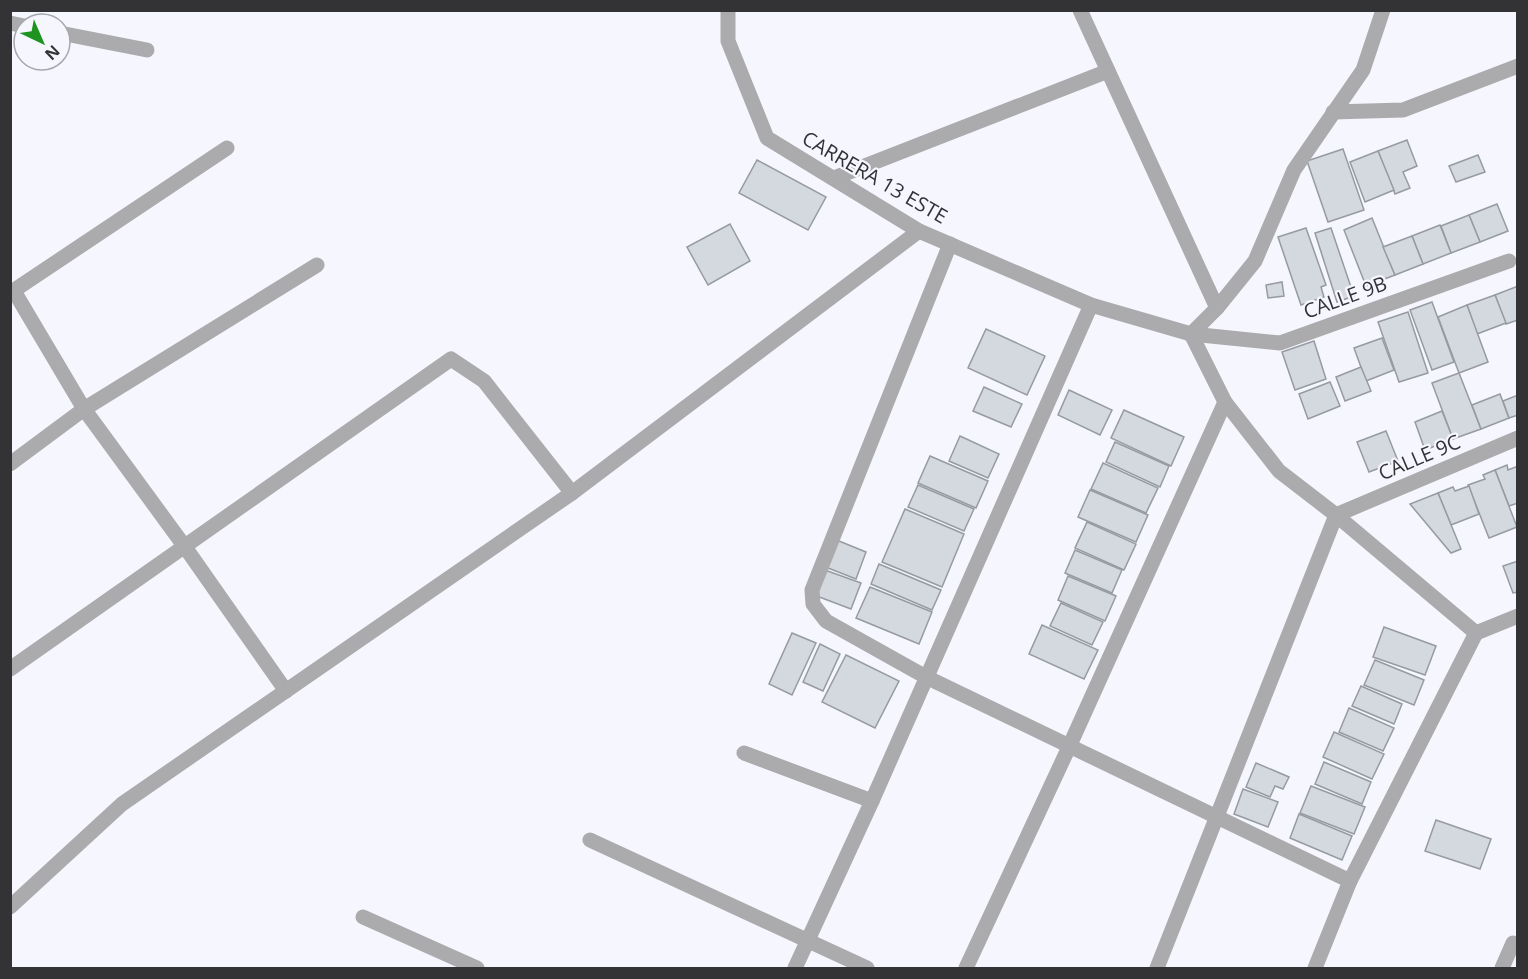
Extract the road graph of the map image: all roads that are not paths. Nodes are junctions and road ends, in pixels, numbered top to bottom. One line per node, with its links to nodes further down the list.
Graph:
1 (728, 10): 10 (street, CARRERA 13 ESTE)
2 (1080, 10): 7 (street)
3 (1383, 10): 8 (street)
4 (72, 35): 5 (street)
5 (147, 50)
6 (1518, 66): 8 (street)
7 (1108, 71): 10 (street); 17 (street)
8 (1333, 112): 17 (street)
9 (227, 148): 15 (street)
10 (834, 178): 11 (street, CARRERA 13 ESTE)
11 (919, 231): 12 (street, CARRERA 13 ESTE); 23 (street)
12 (950, 244): 16 (street, CARRERA 13 ESTE); 29 (street)
13 (1509, 261): 18 (street, CALLE 9B)
14 (317, 265): 20 (street)
15 (12, 292): 20 (street)
16 (1091, 305): 18 (street, CARRERA 13 ESTE); 29 (street)
17 (1216, 308): 18 (street)
18 (1191, 334): 19 (street)
19 (1225, 402): 24 (street); 31 (street)
20 (84, 410): 22 (street); 25 (street)
21 (1518, 438): 24 (street, CALLE 9C)
22 (10, 464)
23 (572, 493): 25 (street); 30 (street)
24 (1336, 515): 27 (street); 34 (street)
25 (185, 547): 28 (street); 30 (street)
26 (1518, 616): 27 (street)
27 (1476, 633): 36 (street)
28 (10, 669)
29 (926, 677): 31 (street); 33 (street)
30 (286, 691): 37 (street)
31 (1070, 747): 34 (street); 44 (street)
32 (744, 753): 33 (street)
33 (872, 801): 39 (street)
34 (1217, 817): 36 (street); 45 (street)
35 (590, 840): 39 (street)
36 (1350, 881): 46 (street)
37 (10, 907)
38 (363, 917): 41 (street)
39 (806, 940): 42 (street); 43 (street)
40 (1513, 943): 47 (street)
41 (467, 966)
42 (795, 969)
43 (867, 969)
44 (966, 969)
45 (1156, 969)
46 (1315, 969)
47 (1502, 969)

